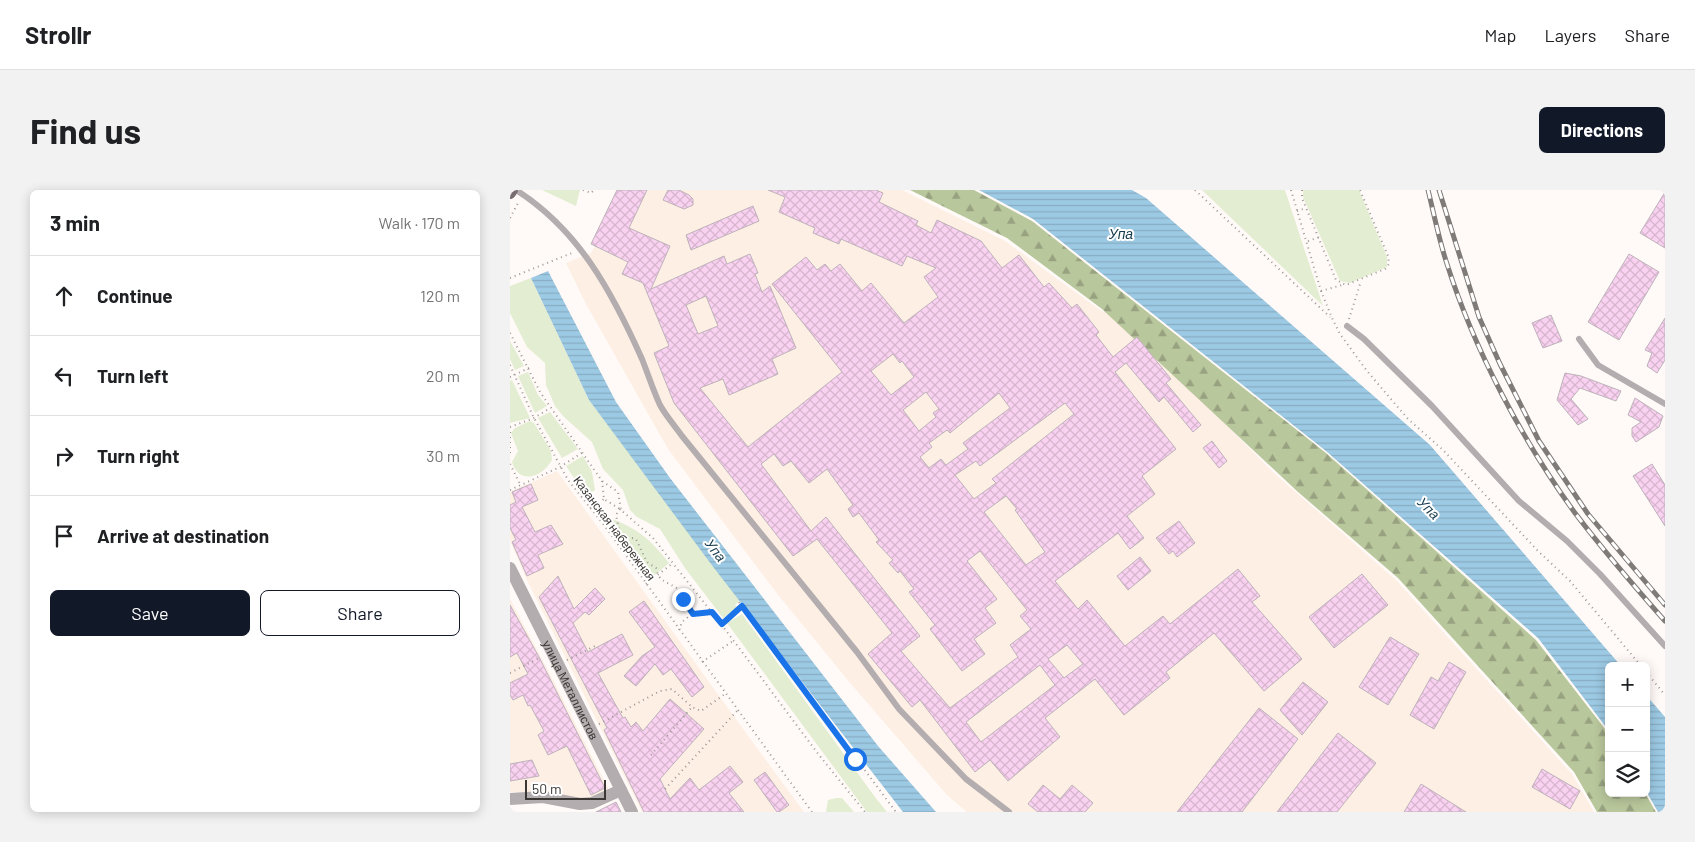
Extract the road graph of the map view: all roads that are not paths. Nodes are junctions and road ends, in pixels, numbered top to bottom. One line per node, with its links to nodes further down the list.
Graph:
1 (516, 190): 10 (lane)
2 (1347, 326): 6 (lane)
3 (1579, 339): 4 (lane)
4 (1665, 404)
5 (510, 568): 7 (street, улица Металлистов)
6 (1665, 646)
7 (621, 790): 8 (street); 9 (street, улица Металлистов)
8 (510, 799)
9 (632, 812)
10 (1009, 812)

